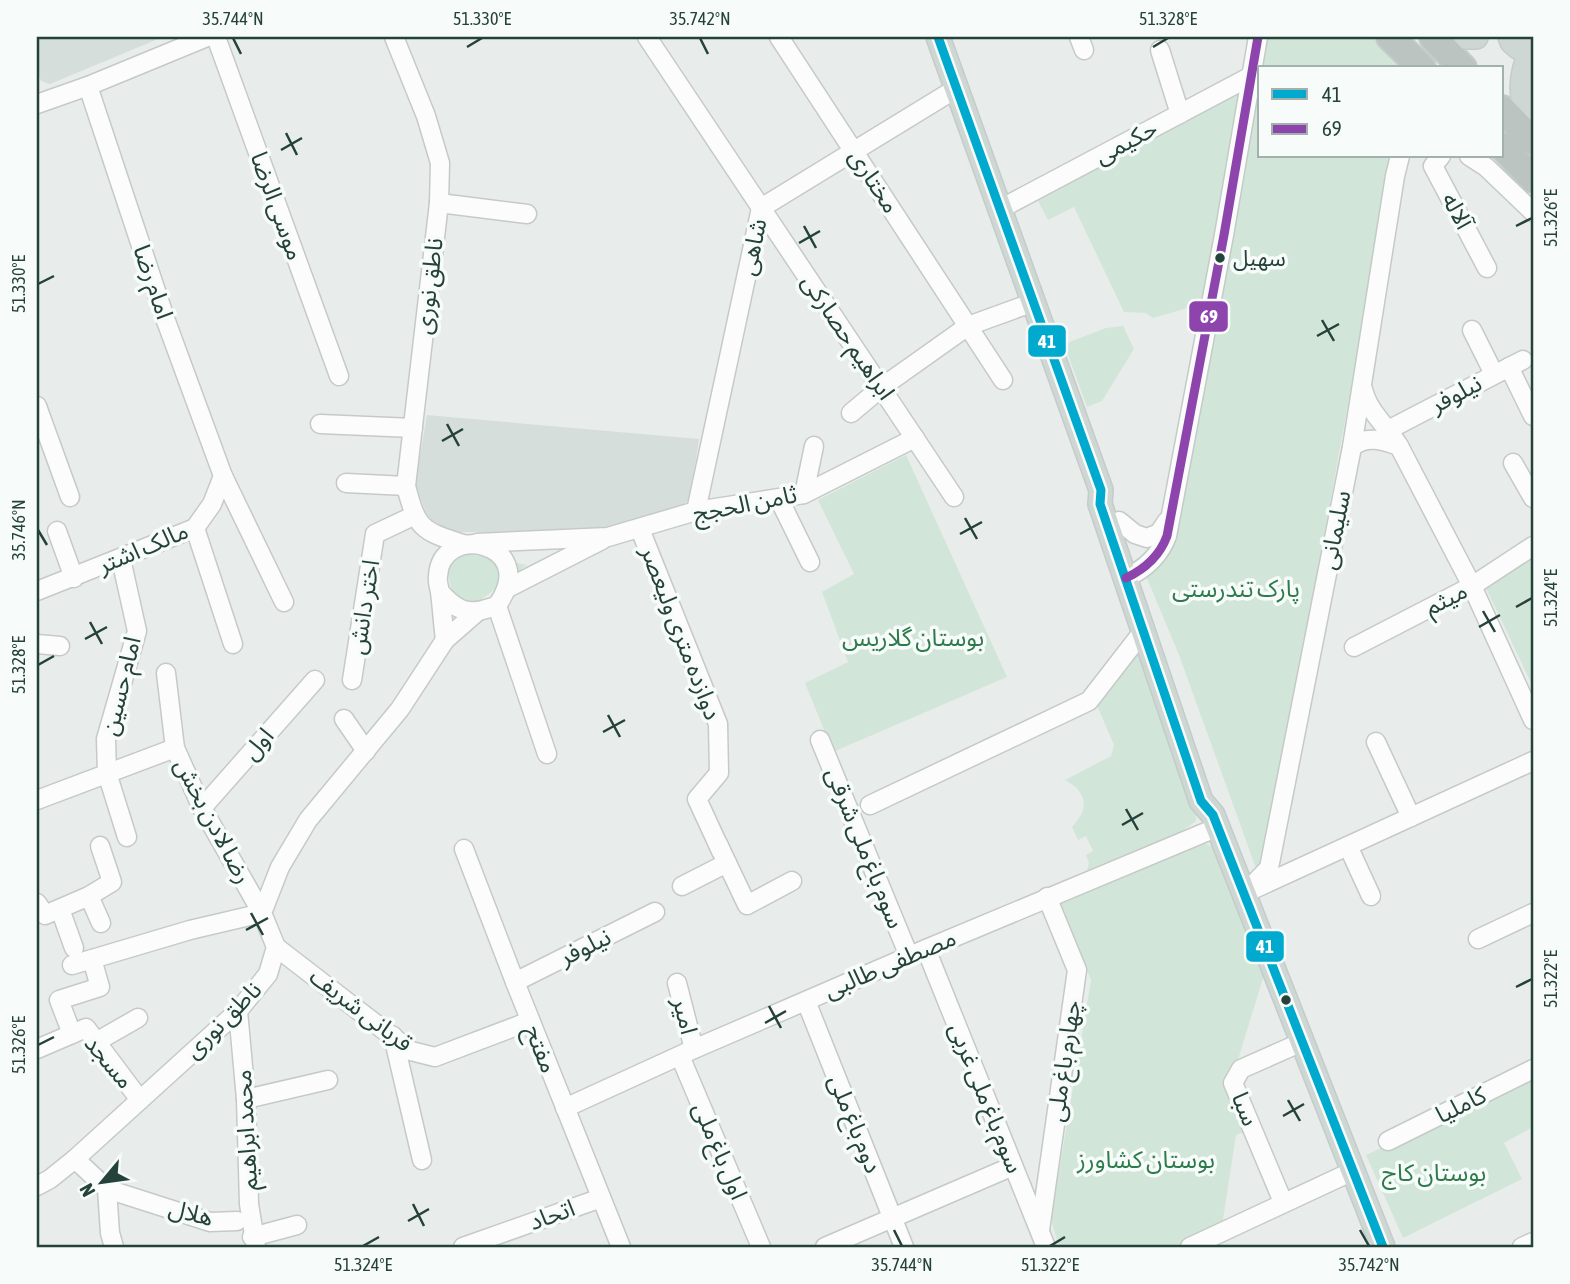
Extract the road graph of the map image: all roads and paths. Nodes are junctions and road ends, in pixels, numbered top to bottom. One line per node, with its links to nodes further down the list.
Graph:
1 (207, 37): 18 (street)
2 (216, 37): 41 (street, موسی الرضا)
3 (394, 37): 31 (street, ناطق نوری)
4 (647, 37): 32 (street, ابراهیم حصارکی)
5 (779, 37): 26 (street, مختاری)
6 (938, 37): 19 (main road)
7 (1258, 37): 17 (street)
8 (1390, 37): 15 (highway)
9 (1433, 37): 16 (highway)
10 (1457, 37): 11 (main road)
11 (1476, 37)
12 (1510, 37): 13 (main road)
13 (1533, 47): 23 (main road)
14 (1160, 50): 22 (street)
15 (1420, 66)
16 (1461, 66)
17 (1253, 75): 22 (street, حکیمی); 66 (street)
18 (88, 86): 20 (street); 56 (street, امام رضا)
19 (957, 88): 26 (street, شاهی); 33 (main road)
20 (37, 104)
21 (1504, 111): 24 (highway)
22 (1180, 114): 33 (street, حکیمی)
23 (1533, 126)
24 (1533, 141)
25 (1504, 148): 30 (highway)
26 (854, 150): 32 (street, شاهی); 38 (street, مختاری)
27 (1400, 158): 43 (street, سلیمانی)
28 (1439, 158): 36 (street, آلاله)
29 (1472, 158): 34 (street)
30 (1533, 179)
31 (439, 203): 35 (street); 49 (street, ناطق نوری)
32 (761, 208): 44 (street, ابراهیم حصارکی); 65 (street, شاهی)
33 (1000, 209): 37 (main road)
34 (1533, 212)
35 (527, 214)
36 (1487, 268)
37 (1034, 302): 38 (street); 59 (main road)
38 (968, 326): 42 (street, مختاری); 44 (street)
39 (1472, 330): 40 (street)
40 (1509, 367): 47 (street); 50 (street, نیلوفر)
41 (339, 376)
42 (1003, 380)
43 (1363, 385): 50 (street); 54 (street, سلیمانی)
44 (882, 387): 46 (street); 51 (street, ابراهیم حصارکی)
45 (37, 406): 61 (street)
46 (851, 413)
47 (1533, 416)
48 (320, 424): 49 (street)
49 (412, 428): 58 (street, ناطق نوری)
50 (1390, 429): 53 (street)
51 (915, 438): 60 (street, ثامن الحجج); 62 (street, ابراهیم حصارکی)
52 (814, 446): 60 (street)
53 (1399, 446): 54 (street); 81 (street)
54 (1352, 447): 117 (street, سلیمانی)
55 (1513, 463): 63 (street)
56 (223, 476): 69 (street, مالک اشتر); 84 (street, امام رضا)
57 (346, 483): 58 (street)
58 (406, 486): 67 (street, ناطق نوری)
59 (1101, 490): 68 (main road); 78 (main road)
60 (804, 494): 64 (street, ثامن الحجج)
61 (70, 497)
62 (954, 497)
63 (1533, 498)
64 (779, 499): 65 (street, ثامن الحجج); 77 (street)
65 (696, 511): 70 (street, ثامن الحجج)
66 (1170, 515): 68 (street); 78 (street)
67 (414, 516): 72 (street); 95 (street, اختر دانش)
68 (1119, 521): 78 (main road)
69 (195, 528): 76 (street, مالک اشتر); 90 (street)
70 (640, 529): 73 (street, ثامن الحجج); 114 (street, دوازده متری ولیعصر)
71 (57, 531): 79 (street)
72 (432, 534): 74 (street); 80 (street)
73 (608, 537): 74 (street); 82 (street)
74 (470, 544): 80 (street); 82 (street)
75 (1533, 546): 81 (street, میثم)
76 (121, 559): 79 (street, مالک اشتر); 104 (street, امام حسین)
77 (810, 562)
78 (1132, 575): 87 (main road); 109 (main road)
79 (74, 578): 83 (street, مالک اشتر)
80 (439, 584): 86 (street); 88 (street)
81 (1472, 586): 92 (street, میثم); 97 (street)
82 (508, 588): 85 (street)
83 (37, 591)
84 (284, 602)
85 (497, 606): 86 (street); 102 (street)
86 (477, 612): 88 (street)
87 (1144, 630): 106 (street); 109 (main road)
88 (445, 640): 101 (street)
89 (37, 644): 91 (street)
90 (233, 644)
91 (60, 646)
92 (1354, 647)
93 (166, 673): 100 (street)
94 (315, 680): 107 (street, اول)
95 (352, 680)
96 (344, 719): 101 (street)
97 (1533, 720)
98 (820, 740): 130 (street, سوم باغ ملی شرقی)
99 (1376, 742): 108 (street)
100 (175, 748): 104 (street, رضا لادن بخش); 107 (street, رضا لادن بخش)
101 (366, 751): 124 (street)
102 (547, 754)
103 (1533, 761): 108 (street)
104 (107, 773): 105 (street, رضا لادن بخش); 110 (street, امام حسین)
105 (37, 800)
106 (870, 805)
107 (202, 808): 124 (street, رضا لادن بخش)
108 (1411, 817): 112 (street)
109 (1215, 821): 117 (main road); 120 (street, مصطفی طالبی)
110 (127, 837)
111 (100, 846): 118 (street)
112 (1348, 846): 117 (street); 119 (street)
113 (464, 849): 132 (street, مفتح)
114 (722, 853): 115 (street); 116 (street)
115 (792, 881)
116 (682, 886)
117 (1244, 894): 153 (main road)
118 (89, 896): 122 (street); 126 (street)
119 (1371, 896)
120 (1047, 897): 129 (street, مصطفی طالبی); 161 (street, چهارم باغ ملی)
121 (37, 903): 122 (street)
122 (60, 909): 131 (street)
123 (655, 912): 132 (street, نیلوفر)
124 (262, 913): 128 (street); 131 (street)
125 (1533, 913): 127 (street)
126 (101, 923)
127 (1478, 939)
128 (276, 947): 135 (street, ناطق نوری); 139 (street, قربانی شریف)
129 (926, 949): 130 (street, مصطفی طالبی); 152 (street, سوم باغ ملی غربی)
130 (909, 956): 134 (street, مصطفی طالبی)
131 (92, 959): 138 (street)
132 (514, 982): 137 (street, مفتح)
133 (677, 983): 143 (street, امیر)
134 (806, 1000): 143 (street, مصطفی طالبی); 158 (street, دوم باغ ملی)
135 (238, 1012): 146 (street, ناطق نوری); 147 (street, محمد ابراهیم)
136 (138, 1018): 140 (street)
137 (530, 1021): 139 (street, قربانی شریف); 148 (street, مفتح)
138 (72, 1034): 140 (street, مسجد); 142 (street, مسجد)
139 (393, 1036): 151 (street)
140 (96, 1041): 146 (street, مسجد)
141 (1293, 1046): 157 (street, سبا)
142 (37, 1049)
143 (687, 1052): 148 (street, مصطفی طالبی); 167 (street, اول باغ ملی)
144 (1533, 1069): 149 (street, کاملیا)
145 (328, 1080): 147 (street)
146 (141, 1100): 150 (street, ناطق نوری)
147 (246, 1100): 162 (street, محمد ابراهیم)
148 (565, 1108): 156 (street, مفتح)
149 (1388, 1141)
150 (75, 1159): 154 (street, ناطق نوری); 155 (street, هلال)
151 (422, 1160)
152 (1013, 1166): 158 (street); 161 (street, سوم باغ ملی غربی)
153 (1353, 1171): 157 (street); 171 (main road)
154 (37, 1185)
155 (107, 1189): 159 (street, هلال); 164 (street)
156 (601, 1198): 165 (street, اتحاد); 166 (street, مفتح)
157 (1283, 1202): 170 (street)
158 (893, 1218): 168 (street); 169 (street, دوم باغ ملی)
159 (237, 1221)
160 (297, 1226): 162 (street)
161 (1043, 1239)
162 (254, 1242)
163 (1533, 1242): 172 (street)
164 (114, 1247)
165 (463, 1247)
166 (621, 1247)
167 (761, 1247)
168 (825, 1247)
169 (905, 1247)
170 (1190, 1247)
171 (1383, 1247)
172 (1522, 1247)

